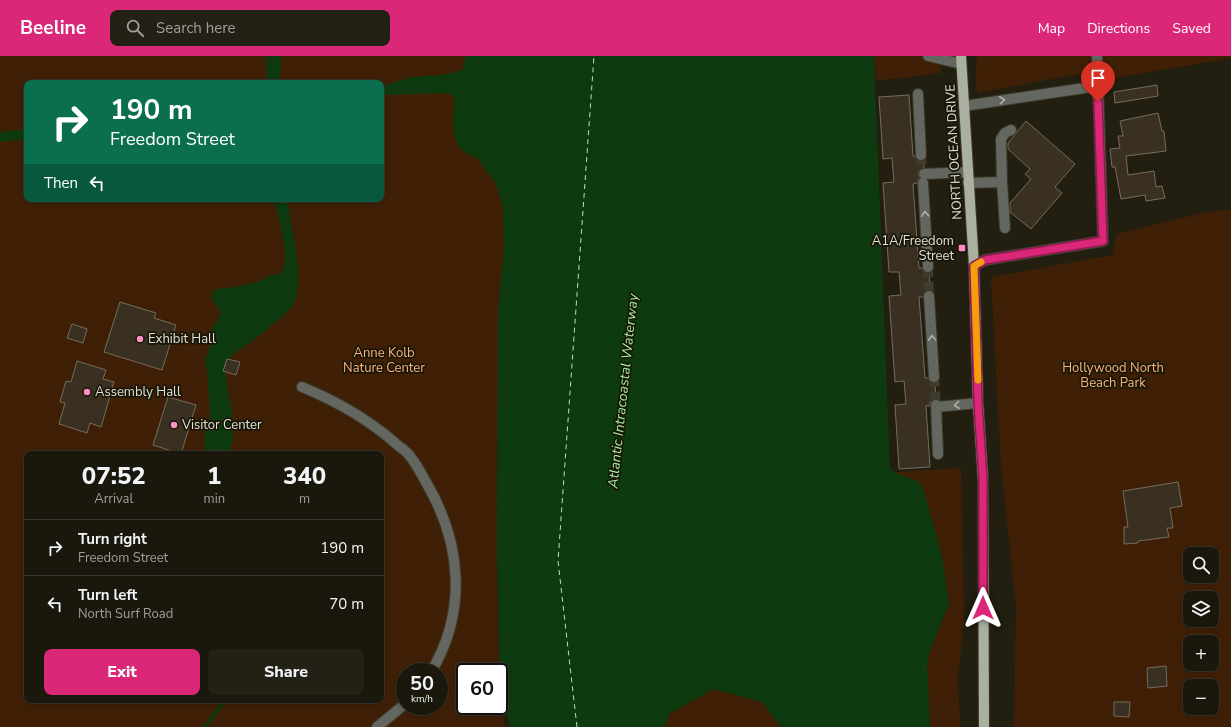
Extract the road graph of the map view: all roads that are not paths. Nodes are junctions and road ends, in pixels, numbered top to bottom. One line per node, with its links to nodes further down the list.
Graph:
1 (928, 56): 3 (street)
2 (1097, 56): 4 (street)
3 (961, 60): 6 (main road, NORTH OCEAN DRIVE)
4 (1098, 86): 6 (street, one-way to 4); 13 (street)
5 (918, 94): 8 (street)
6 (964, 106): 9 (main road, NORTH OCEAN DRIVE)
7 (1011, 130): 10 (street)
8 (921, 155)
9 (968, 172): 11 (main road, NORTH OCEAN DRIVE); 14 (street, one-way to 9)
10 (1002, 182): 11 (street); 12 (street)
11 (968, 183): 13 (main road, NORTH OCEAN DRIVE)
12 (1005, 228)
13 (974, 266): 18 (main road, NORTH OCEAN DRIVE)
14 (928, 267)
15 (929, 296): 16 (street, one-way to 15)
16 (934, 377)
17 (302, 387): 20 (street)
18 (978, 403): 19 (street, one-way to 19); 23 (main road, NORTH OCEAN DRIVE)
19 (938, 454)
20 (436, 663)
21 (396, 711): 22 (street)
22 (377, 727)
23 (984, 727)

